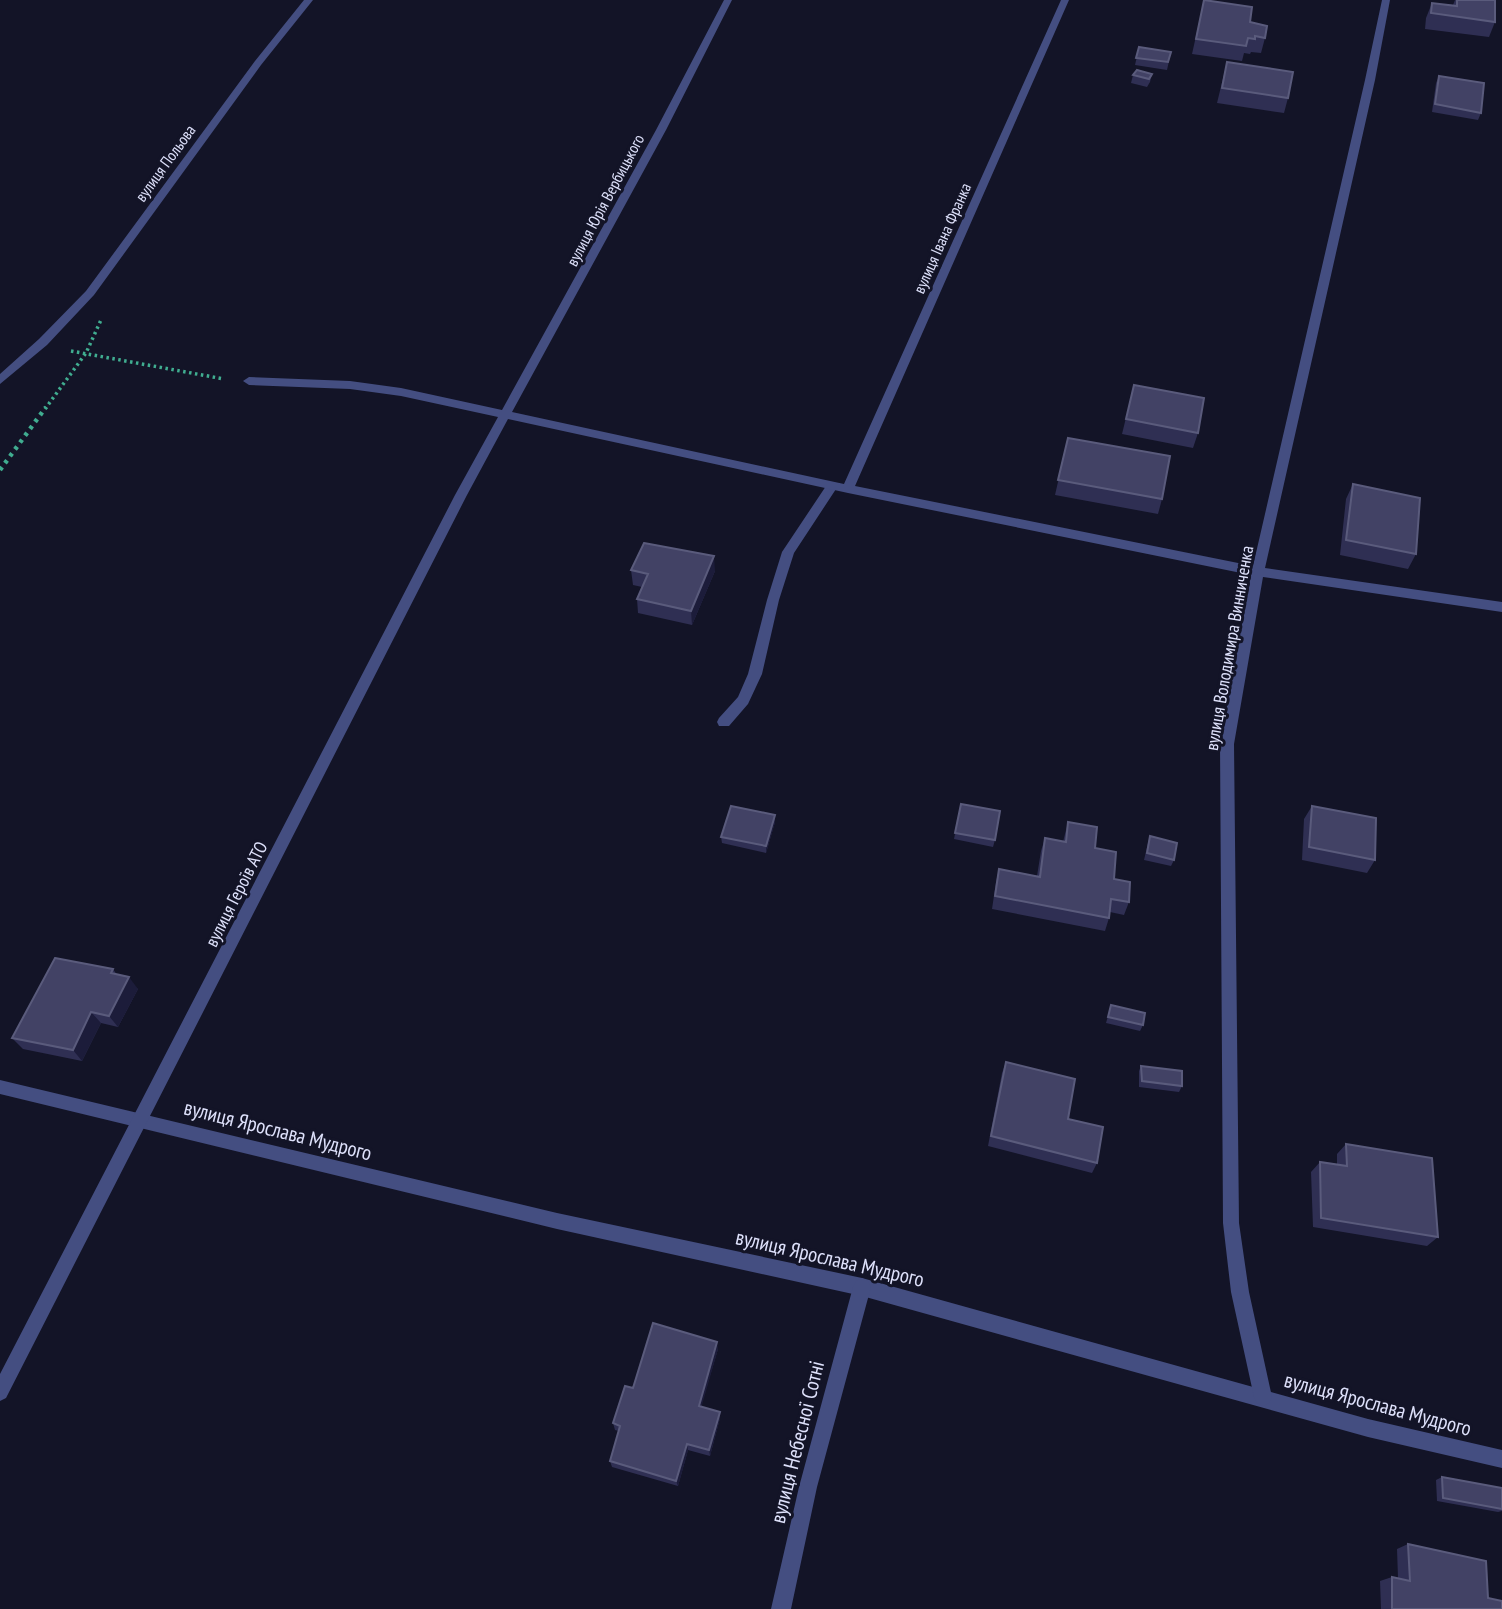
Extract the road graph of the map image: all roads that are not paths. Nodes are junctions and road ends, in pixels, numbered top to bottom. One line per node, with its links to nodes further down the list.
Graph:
1 (309, 0): 5 (street, вулиця Польова)
2 (728, 0): 7 (street, вулиця Юрія Вербицького)
3 (1065, 0): 9 (street, вулиця Івана Франка)
4 (1386, 0): 10 (street, вулиця Володимира Винниченка)
5 (0, 380)
6 (249, 381): 7 (street)
7 (507, 414): 8 (street); 14 (street, вулиця Героїв АТО)
8 (832, 485): 9 (street); 12 (street)
9 (848, 489): 10 (street)
10 (1258, 572): 11 (street); 17 (street, вулиця Володимира Винниченка)
11 (1502, 607)
12 (724, 722)
13 (0, 1087): 14 (street, вулиця Ярослава Мудрого)
14 (142, 1120): 15 (street, вулиця Ярослава Мудрого); 16 (street, вулиця Героїв АТО)
15 (862, 1287): 17 (street, вулиця Ярослава Мудрого); 19 (street, вулиця Небесної Сотні)
16 (0, 1392)
17 (1263, 1397): 18 (street, вулиця Ярослава Мудрого)
18 (1502, 1459)
19 (781, 1609)

